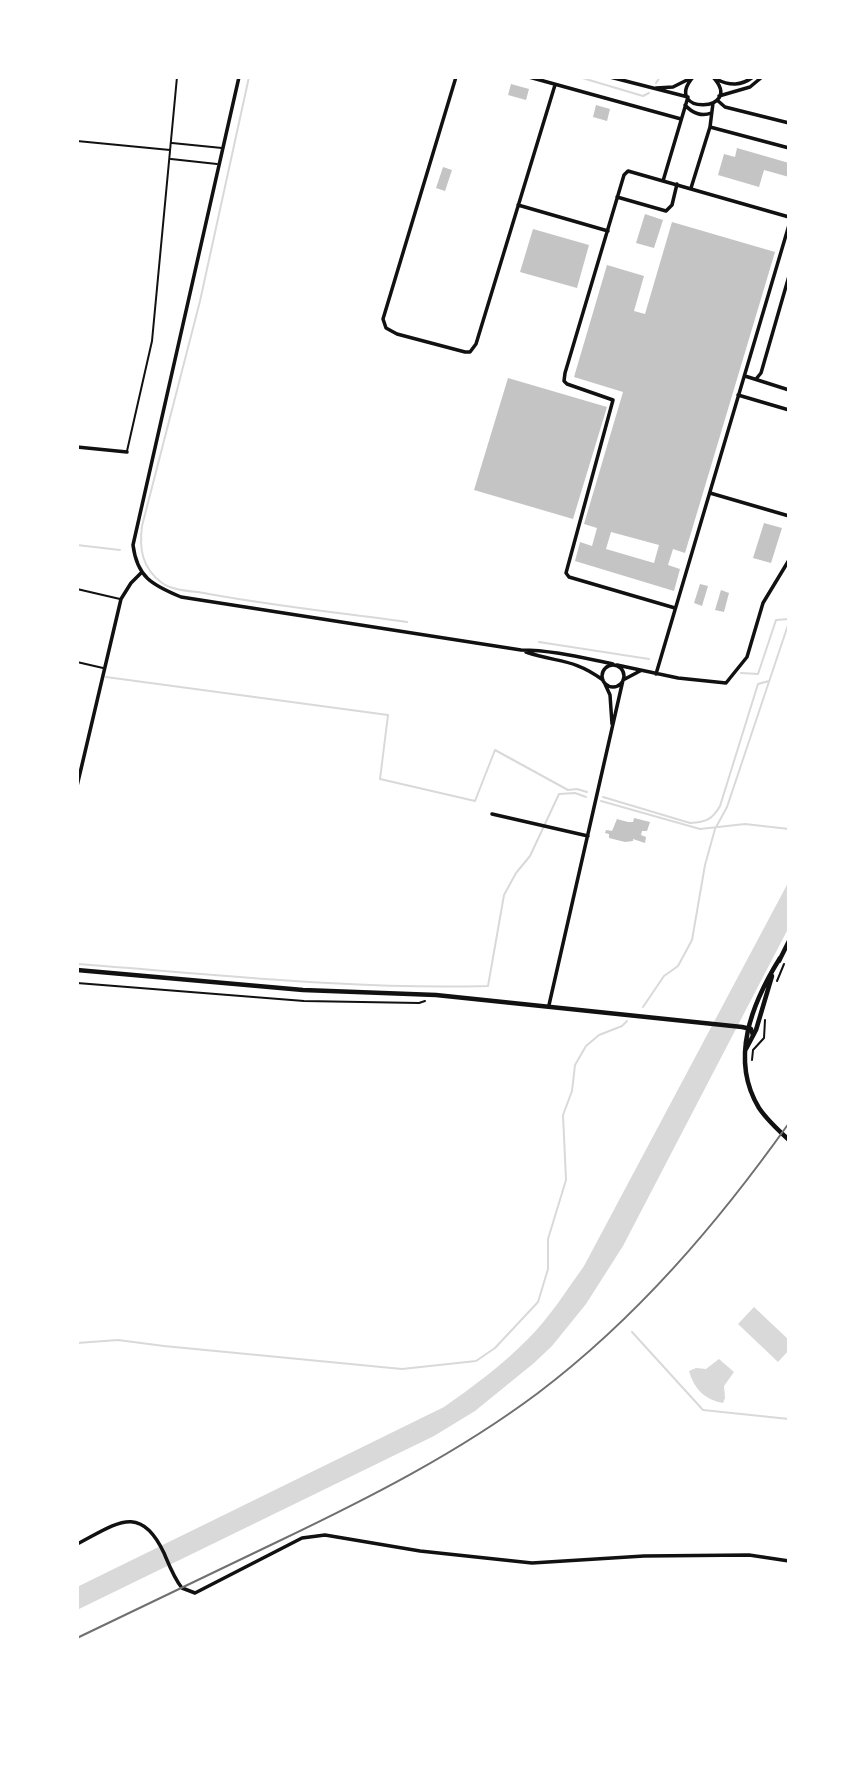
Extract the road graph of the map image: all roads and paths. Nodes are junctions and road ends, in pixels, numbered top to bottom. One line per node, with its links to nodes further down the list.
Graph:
1 (177, 77): 20 (lane)
2 (239, 77): 21 (street)
3 (456, 77): 30 (street)
4 (529, 77): 10 (street)
5 (610, 77): 11 (street)
6 (693, 77): 11 (street); 12 (street)
7 (753, 77): 9 (street)
8 (762, 77): 13 (street)
9 (714, 78): 13 (street)
10 (555, 85): 16 (street); 30 (street)
11 (650, 88): 12 (street)
12 (688, 97): 13 (street); 14 (street)
13 (716, 100): 15 (street); 17 (street)
14 (685, 105): 15 (street); 16 (street)
15 (713, 112): 18 (street)
16 (681, 119): 26 (street)
17 (789, 124)
18 (710, 127): 22 (street); 28 (street)
19 (77, 141): 23 (lane)
20 (171, 143): 21 (lane); 23 (lane)
21 (223, 148): 25 (street)
22 (789, 148)
23 (171, 150): 24 (lane)
24 (170, 159): 25 (lane); 41 (lane)
25 (219, 164): 45 (street)
26 (663, 181): 27 (street); 29 (street)
27 (677, 184): 28 (street); 29 (street)
28 (691, 188): 31 (street)
29 (617, 197): 33 (street)
30 (518, 205): 33 (street)
31 (789, 217)
32 (789, 225): 35 (street)
33 (608, 231): 48 (street)
34 (789, 276): 36 (street)
35 (744, 376): 36 (street); 38 (street)
36 (757, 379): 37 (street)
37 (789, 390)
38 (738, 395): 39 (street); 42 (street)
39 (789, 410)
40 (77, 447): 41 (street)
41 (127, 452)
42 (709, 493): 43 (street); 48 (street)
43 (789, 516)
44 (789, 560): 54 (street)
45 (141, 572): 47 (street); 49 (street)
46 (77, 589): 47 (lane)
47 (121, 599): 52 (street)
48 (675, 608): 54 (street)
49 (521, 650): 51 (street); 56 (street)
50 (77, 662): 52 (lane)
51 (615, 665): 53 (street); 55 (street); 56 (street)
52 (103, 668): 58 (street)
53 (640, 671): 54 (street); 55 (street)
54 (656, 674)
55 (623, 680): 56 (street); 57 (street)
56 (604, 681): 57 (street)
57 (612, 730): 60 (street)
58 (77, 786)
59 (492, 814): 60 (street)
60 (588, 836): 67 (street)
61 (789, 941): 62 (street)
62 (783, 959): 64 (path); 69 (street); 70 (street)
63 (77, 970): 67 (street)
64 (777, 982)
65 (77, 983): 66 (path)
66 (432, 999)
67 (549, 1006): 69 (street)
68 (767, 1014): 72 (path)
69 (746, 1029): 70 (street); 71 (street)
70 (753, 1035): 71 (street)
71 (744, 1057): 73 (street)
72 (752, 1063)
73 (789, 1140)
74 (77, 1544): 75 (street)
75 (789, 1561)

